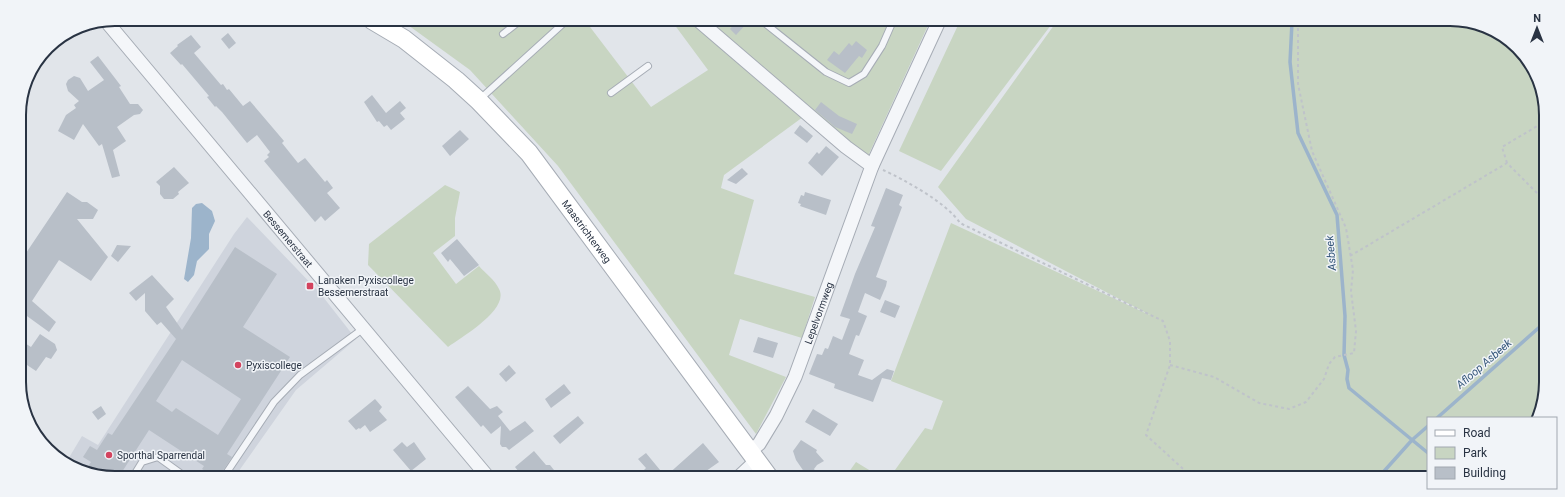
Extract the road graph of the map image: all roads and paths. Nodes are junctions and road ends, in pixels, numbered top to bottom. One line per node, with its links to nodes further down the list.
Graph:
1 (110, 26): 19 (street, Bessemerstraat)
2 (381, 26): 13 (main road, Maastrichterweg)
3 (514, 26): 10 (lane)
4 (560, 26): 13 (lane)
5 (705, 26): 16 (street)
6 (768, 26): 7 (lane)
7 (891, 26)
8 (937, 26): 16 (street, Lepelvormweg)
9 (1298, 26): 18 (path)
10 (504, 34)
11 (648, 66): 12 (lane)
12 (611, 93)
13 (478, 100): 21 (main road, Maastrichterweg)
14 (1539, 125): 15 (path)
15 (1508, 162): 17 (path); 18 (path)
16 (872, 166): 20 (path); 21 (street, Lepelvormweg)
17 (1539, 195)
18 (1350, 256): 20 (path)
19 (364, 328): 24 (lane); 25 (street, Bessemerstraat)
20 (1170, 365): 28 (path)
21 (753, 456): 26 (street, Lepelvormweg); 27 (main road, Maastrichterweg)
22 (136, 471): 23 (lane)
23 (177, 471)
24 (228, 471)
25 (483, 471)
26 (743, 471)
27 (764, 471)
28 (1185, 471)

